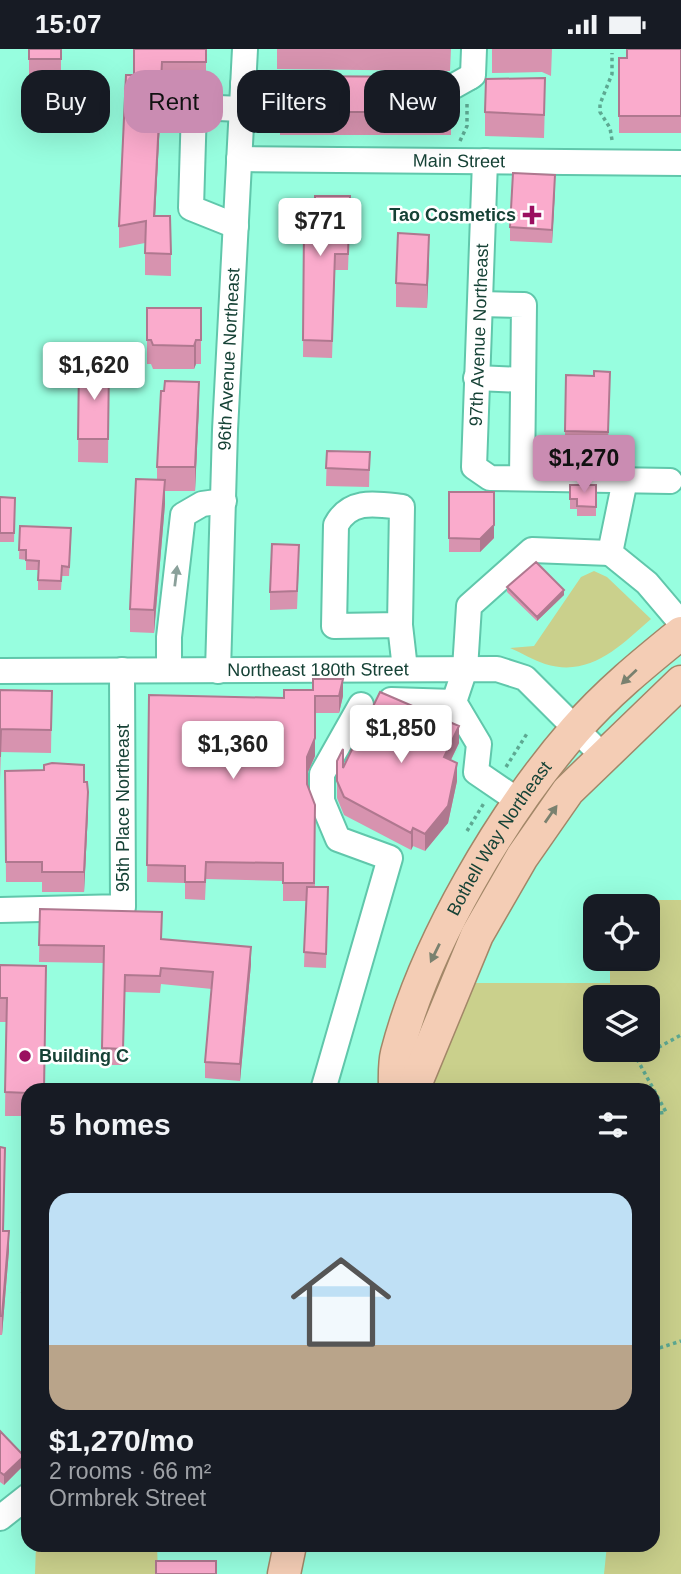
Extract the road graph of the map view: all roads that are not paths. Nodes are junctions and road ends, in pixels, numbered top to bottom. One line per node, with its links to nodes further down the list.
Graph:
1 (245, 49): 3 (street, 96th Avenue Northeast)
2 (474, 49): 4 (street)
3 (244, 70)
4 (460, 86)
5 (237, 98): 10 (street)
6 (240, 133): 7 (street, 96th Avenue Northeast)
7 (239, 159): 8 (street, Main Street); 10 (street, 96th Avenue Northeast)
8 (485, 161): 9 (street, Main Street); 11 (street, 97th Avenue Northeast)
9 (681, 163)
10 (236, 226): 17 (street, 96th Avenue Northeast)
11 (480, 304): 12 (street, 97th Avenue Northeast); 13 (street)
12 (476, 378): 13 (street); 14 (street, 97th Avenue Northeast)
13 (523, 380): 14 (street)
14 (522, 478): 15 (street)
15 (625, 480): 16 (street); 18 (street)
16 (670, 481)
17 (224, 501): 24 (street, one-way to 17); 27 (street, 96th Avenue Northeast)
18 (610, 553): 19 (street); 22 (street)
19 (681, 622)
20 (400, 625): 20 (street); 25 (street)
21 (681, 633): 32 (main road, Bothell Way Northeast, one-way to 32)
22 (465, 669): 25 (street, Northeast 180th Street); 30 (street); 32 (street, Northeast 180th Street)
23 (122, 670): 24 (street, Northeast 180th Street); 26 (street, Northeast 180th Street); 35 (street, 95th Place Northeast)
24 (169, 670): 27 (street, Northeast 180th Street)
25 (405, 670): 27 (street, Northeast 180th Street)
26 (0, 671)
27 (218, 671)
28 (681, 682): 33 (main road, Bothell Way Northeast)
29 (391, 700): 30 (street)
30 (454, 702): 34 (street)
31 (361, 705): 36 (street)
32 (576, 729): 33 (street, Northeast 180th Street); 34 (main road, Bothell Way Northeast)
33 (603, 756): 38 (main road, Bothell Way Northeast, one-way to 33)
34 (520, 802): 37 (main road, Bothell Way Northeast, one-way to 37)
35 (0, 910)
36 (325, 1083)
37 (395, 1083)
38 (416, 1083)
39 (21, 1502): 40 (street)
40 (0, 1518)
41 (289, 1552): 42 (main road)
42 (284, 1574)

